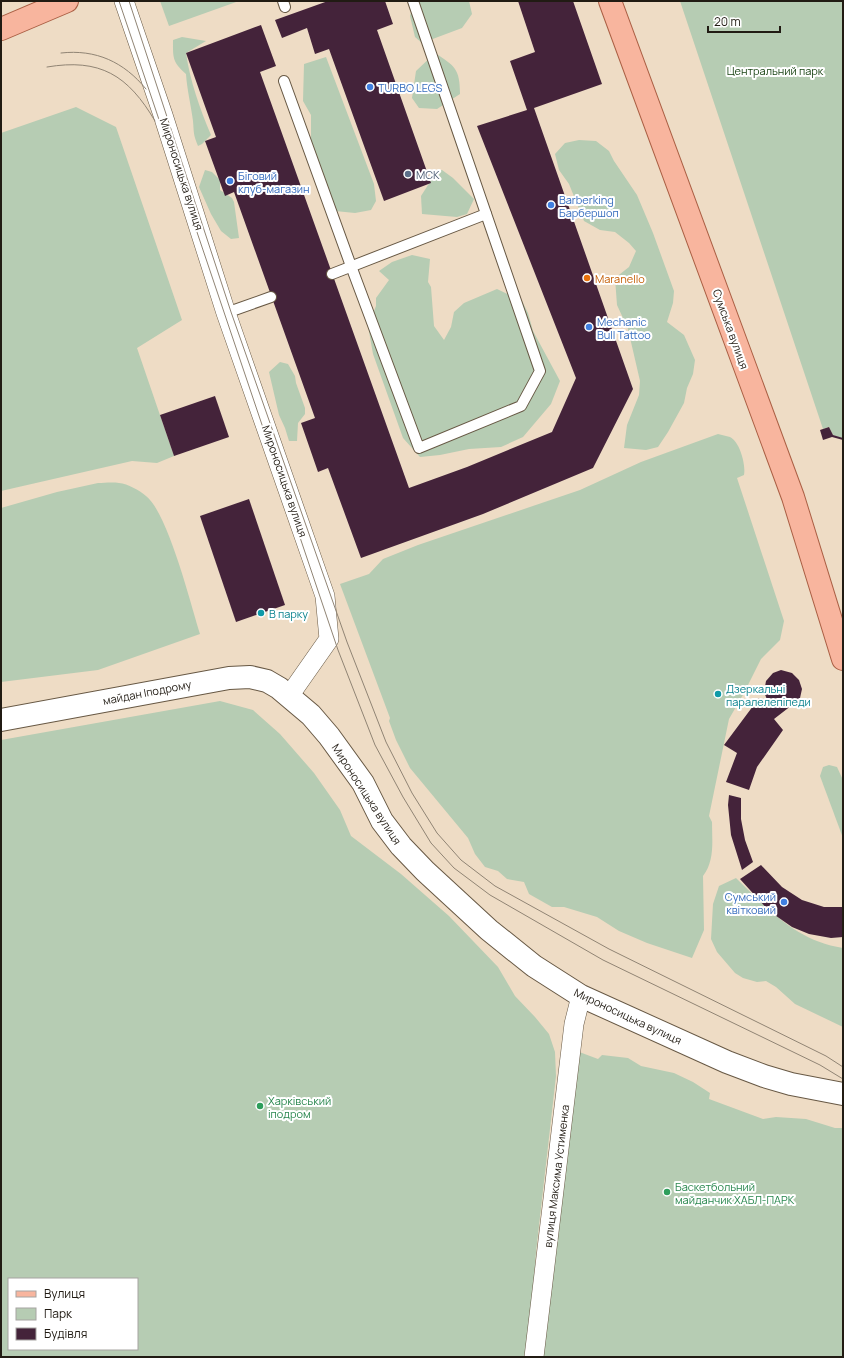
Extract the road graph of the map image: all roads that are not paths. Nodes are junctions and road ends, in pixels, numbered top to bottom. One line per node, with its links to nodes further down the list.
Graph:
1 (67, 1): 5 (main road)
2 (124, 1): 11 (street, Мироносицька вулиця)
3 (413, 1): 7 (lane)
4 (610, 1): 12 (main road, Сумська вулиця)
5 (1, 30)
6 (284, 81): 8 (lane)
7 (486, 214): 8 (lane); 8 (lane)
8 (351, 266): 9 (lane)
9 (332, 274)
10 (271, 297): 11 (lane)
11 (226, 313): 13 (street, Мироносицька вулиця)
12 (843, 659)
13 (289, 696): 14 (street, майдан Іподрому); 15 (street, Мироносицька вулиця)
14 (1, 720)
15 (582, 996): 16 (street, Мироносицька вулиця); 17 (street, вулиця Максима Устименка)
16 (843, 1094)
17 (534, 1357)

